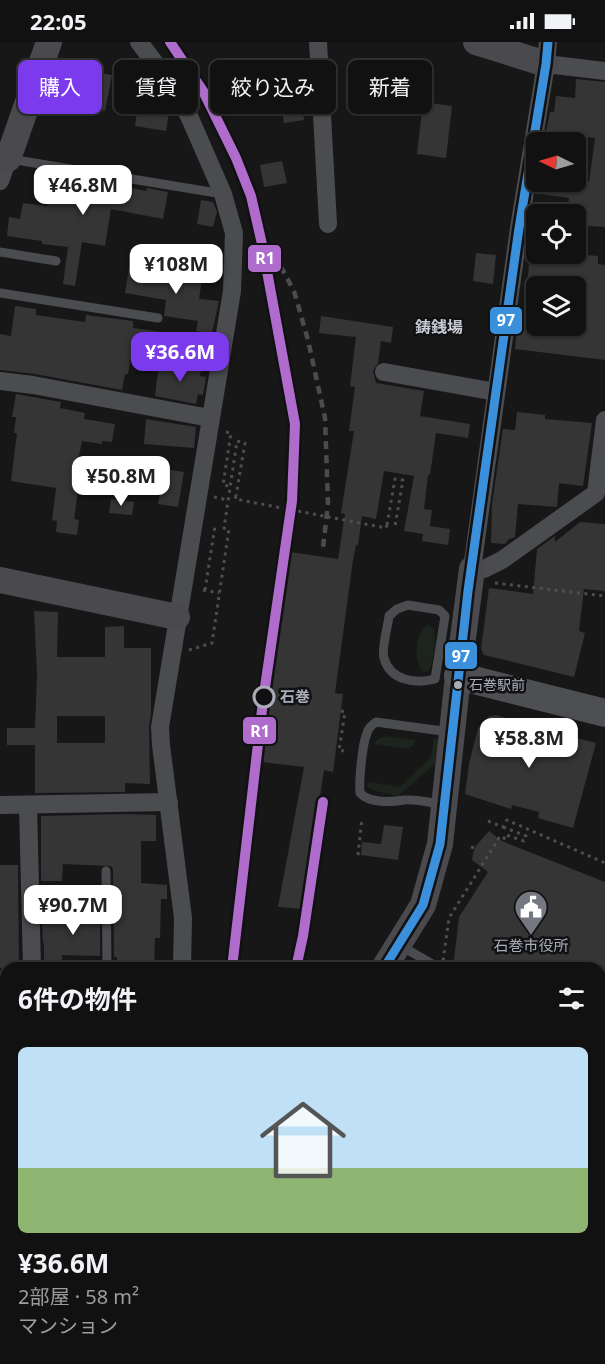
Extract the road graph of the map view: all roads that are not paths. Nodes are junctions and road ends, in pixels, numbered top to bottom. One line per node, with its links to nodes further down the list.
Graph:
1 (49, 42): 9 (street)
2 (139, 42): 6 (street)
3 (318, 42): 11 (street)
4 (476, 42): 5 (street)
5 (547, 53): 7 (street); 18 (street)
6 (153, 60)
7 (605, 70)
8 (188, 114): 10 (street)
9 (4, 170): 10 (lane)
10 (223, 194): 20 (street)
11 (328, 224)
12 (0, 252): 13 (lane)
13 (56, 261)
14 (0, 293): 15 (lane)
15 (158, 318)
16 (384, 372): 18 (street)
17 (0, 381): 20 (street)
18 (496, 392): 21 (street)
19 (605, 420): 21 (street)
20 (214, 425): 23 (street)
21 (480, 575): 24 (street)
22 (0, 580): 23 (street)
23 (177, 617): 27 (street)
24 (447, 674): 24 (lane); 25 (main road); 26 (street)
25 (605, 713)
26 (452, 732): 29 (street); 29 (lane)
27 (169, 802): 28 (street); 35 (street)
28 (27, 805): 30 (street); 33 (street)
29 (445, 805): 32 (street)
30 (0, 806)
31 (106, 871): 34 (lane)
32 (399, 945): 36 (street); 37 (lane)
33 (32, 962)
34 (107, 962)
35 (182, 962)
36 (388, 962)
37 (429, 962)

